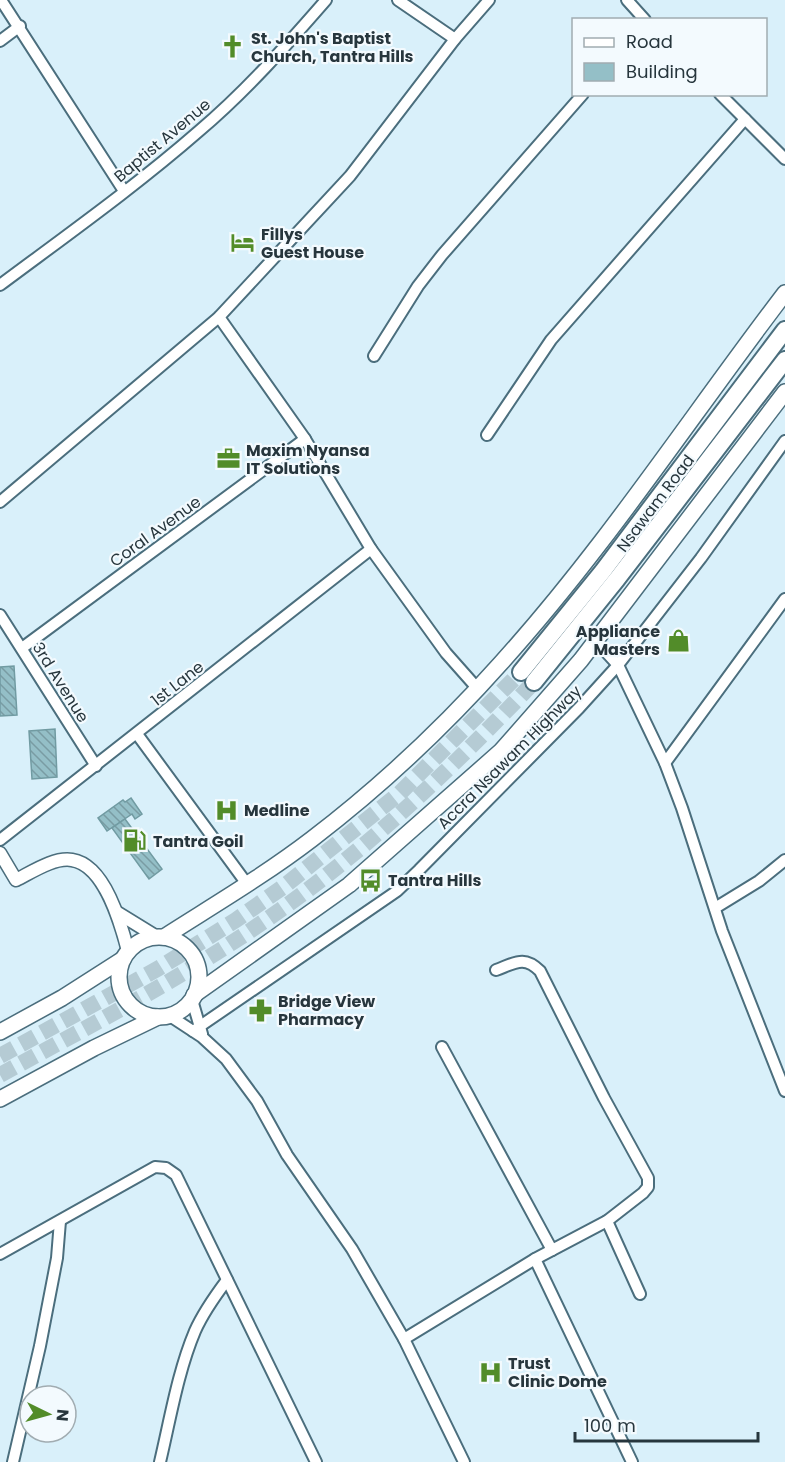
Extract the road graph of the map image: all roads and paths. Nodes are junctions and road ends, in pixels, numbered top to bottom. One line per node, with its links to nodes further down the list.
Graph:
1 (1, 0): 7 (street)
2 (326, 0): 14 (street, Baptist Avenue)
3 (398, 0): 8 (street)
4 (489, 0): 8 (street)
5 (627, 0): 6 (street)
6 (643, 18)
7 (20, 26): 9 (street); 14 (street)
8 (455, 39): 17 (street)
9 (0, 41)
10 (581, 96): 19 (street)
11 (722, 96): 12 (street)
12 (746, 119): 13 (street); 22 (street)
13 (785, 159)
14 (124, 191): 15 (street, Baptist Avenue)
15 (0, 285)
16 (785, 293): 32 (main road)
17 (219, 317): 23 (street); 25 (street)
18 (785, 330): 20 (highway, Nsawam Road)
19 (374, 356)
20 (785, 360)
21 (785, 392): 29 (main road)
22 (487, 435)
23 (305, 439): 26 (street); 30 (street, Coral Avenue)
24 (785, 441): 31 (street, Accra Nsawam Highway)
25 (0, 502)
26 (371, 549): 32 (street); 33 (street, 1st Lane)
27 (785, 599): 34 (street)
28 (0, 615): 30 (street, 3rd Avenue)
29 (596, 640): 31 (street); 45 (main road)
30 (22, 648): 35 (street, 3rd Avenue)
31 (618, 665): 34 (street); 48 (street, Accra Nsawam Highway)
32 (477, 688): 39 (main road)
33 (137, 734): 35 (street, 1st Lane); 39 (street)
34 (665, 763): 40 (street)
35 (96, 766): 36 (street, 1st Lane)
36 (0, 840)
37 (0, 853): 41 (street)
38 (785, 860): 40 (street)
39 (247, 884): 42 (main road)
40 (715, 908): 50 (street)
41 (117, 913): 42 (street); 43 (street)
42 (160, 937): 43 (main road); 45 (main road)
43 (125, 955): 46 (main road); 47 (main road)
44 (496, 970): 54 (street)
45 (193, 998): 46 (main road); 48 (street)
46 (164, 1016): 48 (street); 52 (main road)
47 (0, 1032)
48 (199, 1032): 60 (street)
49 (442, 1047): 55 (street)
50 (782, 1070): 51 (street)
51 (785, 1091)
52 (0, 1099)
53 (60, 1221): 56 (street); 58 (street); 62 (street)
54 (607, 1221): 55 (street); 59 (street)
55 (552, 1250): 57 (street)
56 (0, 1254)
57 (535, 1259): 60 (street); 65 (street)
58 (227, 1280): 61 (street); 63 (street)
59 (640, 1294)
60 (404, 1339): 64 (street)
61 (312, 1459)
62 (13, 1462)
63 (160, 1462)
64 (464, 1462)
65 (632, 1462)

